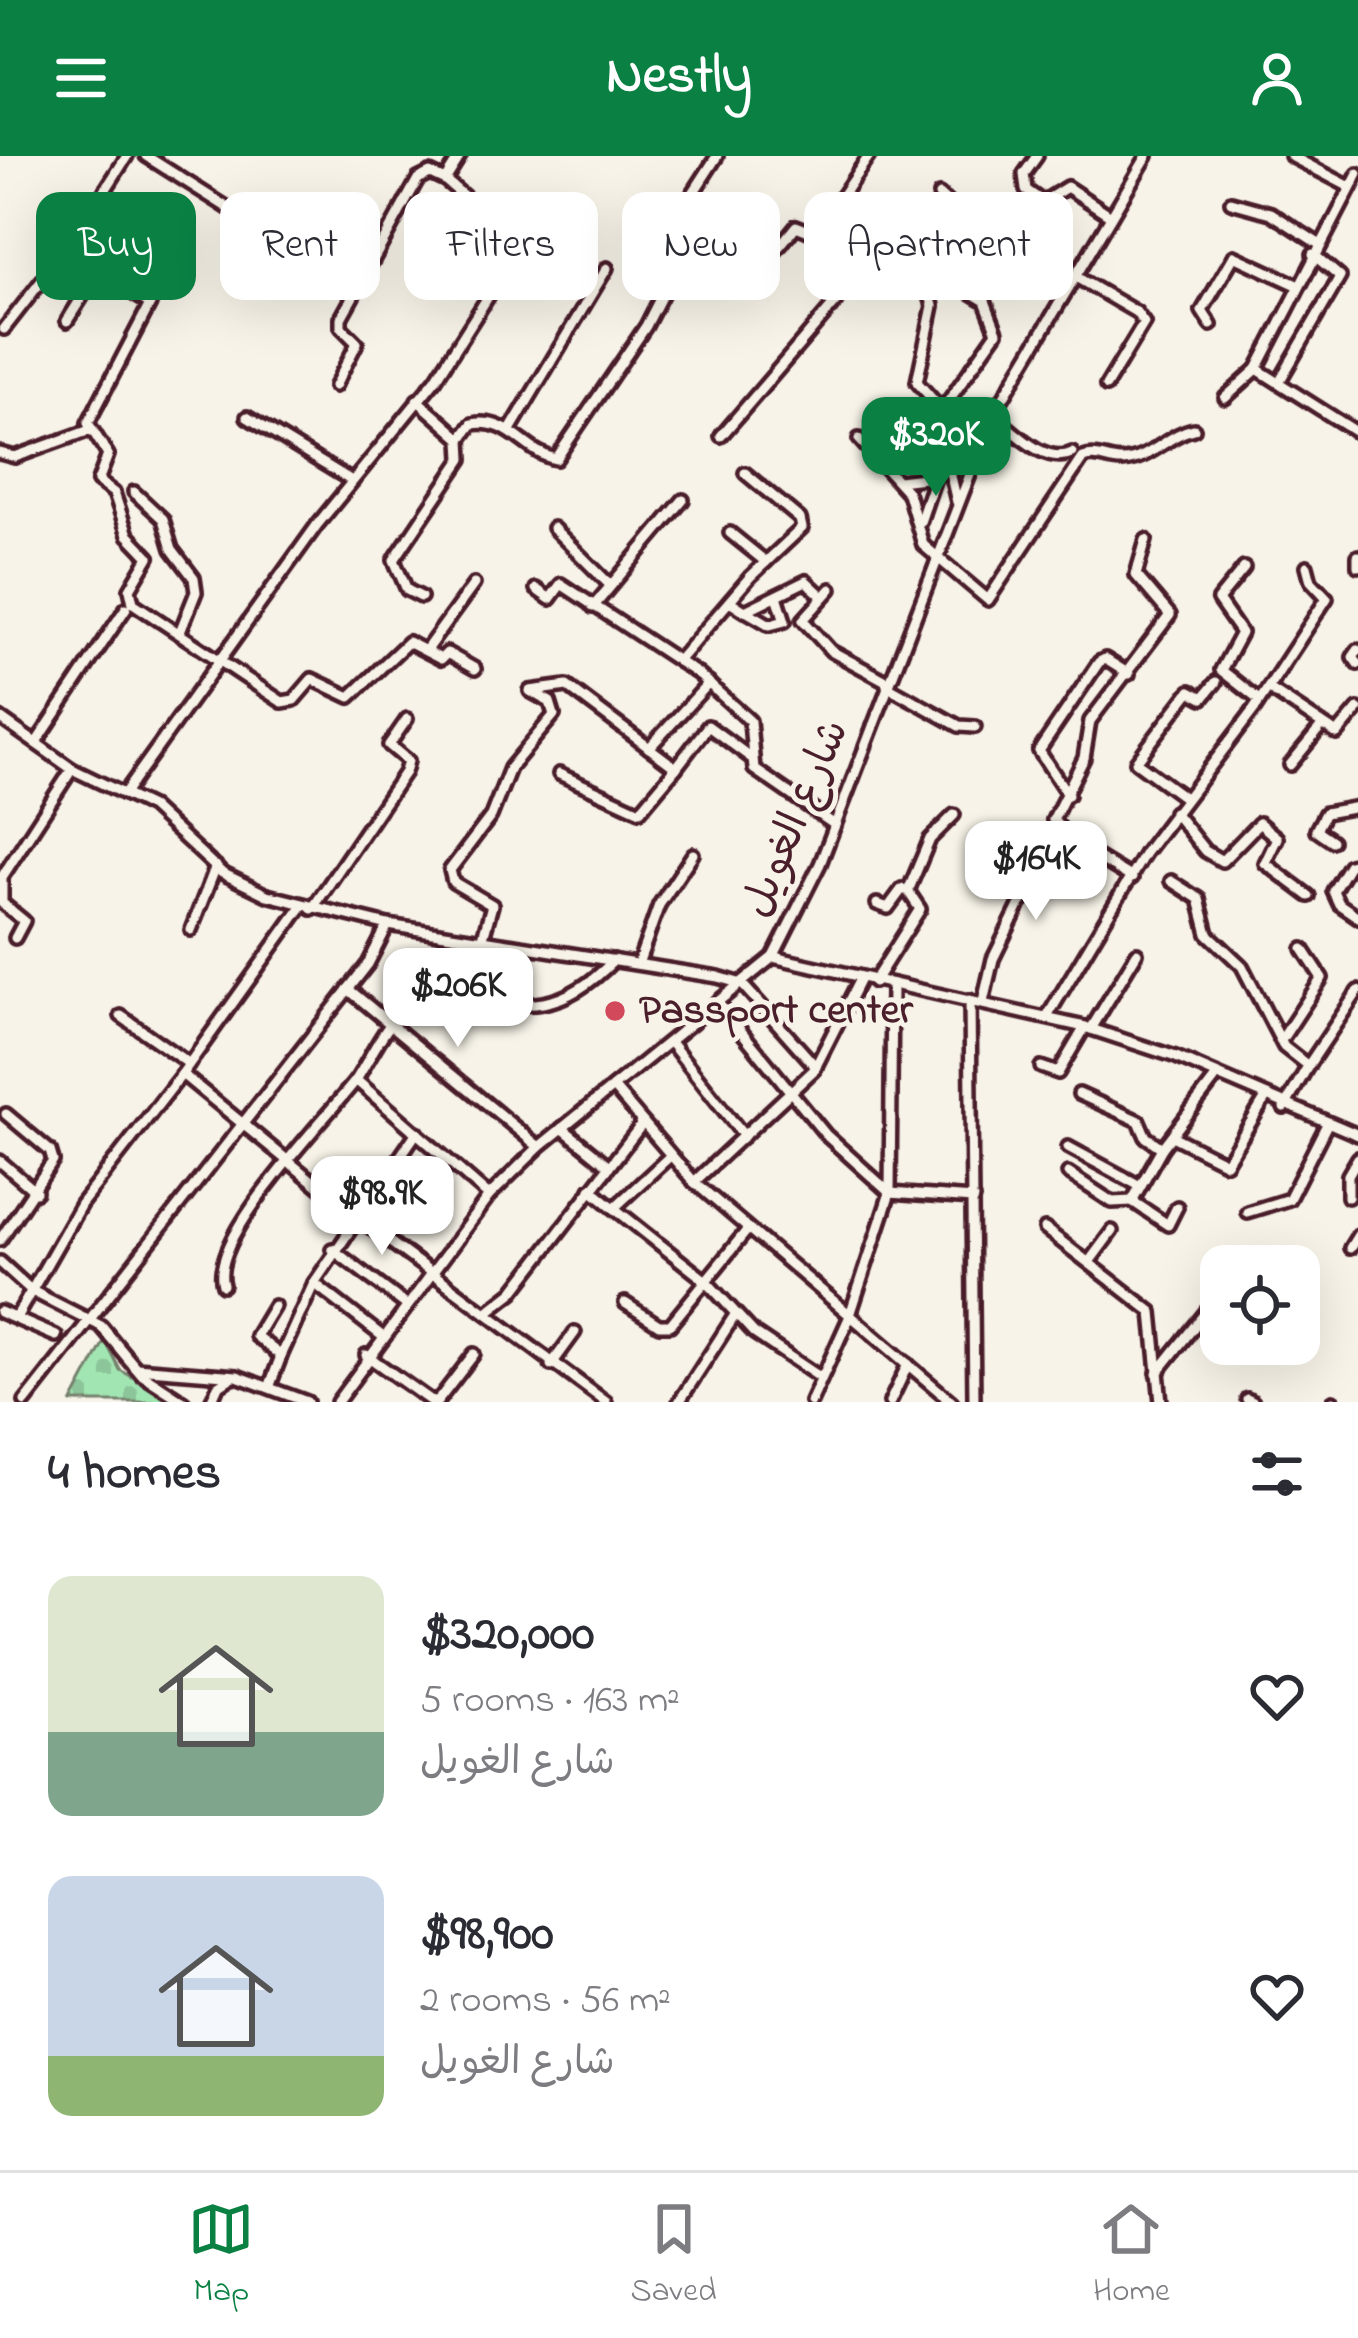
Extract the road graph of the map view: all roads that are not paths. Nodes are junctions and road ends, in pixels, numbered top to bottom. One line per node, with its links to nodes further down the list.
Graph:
1 (127, 156): 12 (street)
2 (146, 156): 17 (street)
3 (717, 156): 14 (street)
4 (869, 156): 15 (street)
5 (1037, 156): 18 (street)
6 (1147, 156): 18 (street, شارع الغويل)
7 (1291, 156): 11 (street)
8 (455, 159): 10 (street)
9 (1358, 174): 11 (street)
10 (445, 180): 13 (street); 40 (street)
11 (1350, 188): 21 (street)
12 (105, 192)
13 (459, 192)
14 (694, 192)
15 (845, 192)
16 (1231, 202): 21 (street)
17 (220, 203)
18 (1112, 216): 23 (street, شارع الغويل)
19 (804, 230): 20 (street)
20 (780, 243)
21 (1316, 249): 25 (street); 39 (street)
22 (607, 268): 24 (street)
23 (1076, 277): 41 (street); 45 (street, شارع الغويل)
24 (598, 283)
25 (1297, 285): 36 (street); 38 (street)
26 (36, 287): 37 (street)
27 (81, 300): 35 (street)
28 (140, 300): 49 (street)
29 (485, 300): 43 (street)
30 (588, 300): 50 (street)
31 (659, 300): 50 (street)
32 (839, 300): 52 (street)
33 (932, 300): 44 (street)
34 (984, 300): 44 (street)
35 (68, 321)
36 (1211, 325)
37 (4, 329)
38 (1257, 369): 39 (street); 42 (street)
39 (1279, 382): 51 (street)
40 (335, 386)
41 (1106, 386)
42 (1225, 398)
43 (417, 400): 54 (street); 62 (street)
44 (942, 410): 53 (street)
45 (993, 415): 53 (street, شارع الغويل); 57 (street)
46 (247, 417): 62 (street)
47 (888, 423): 58 (street)
48 (1195, 429): 72 (street)
49 (90, 430): 56 (street); 89 (street)
50 (511, 430): 54 (street)
51 (1358, 433)
52 (721, 436)
53 (983, 438): 66 (street, شارع الغويل)
54 (461, 439): 81 (street)
55 (859, 439): 61 (street)
56 (0, 453)
57 (1072, 453)
58 (941, 460): 60 (street); 66 (street)
59 (745, 473): 74 (street)
60 (934, 477): 63 (street); 67 (street)
61 (895, 480): 63 (street); 68 (street)
62 (352, 481): 92 (street)
63 (918, 483): 67 (street)
64 (134, 492): 89 (street)
65 (683, 500): 79 (street)
66 (957, 502): 72 (street, شارع الغويل)
67 (923, 512): 68 (street)
68 (918, 527): 72 (street)
69 (554, 528): 79 (street)
70 (730, 533): 74 (street)
71 (1146, 540): 96 (street)
72 (936, 556): 99 (street, شارع الغويل)
73 (1358, 556): 76 (street)
74 (766, 562): 83 (street)
75 (1307, 566): 100 (street)
76 (1358, 566)
77 (1244, 568): 101 (street)
78 (474, 584): 90 (street)
79 (610, 585): 84 (street)
80 (536, 590): 84 (street)
81 (421, 597)
82 (778, 598): 86 (street); 87 (street); 88 (street)
83 (731, 602): 86 (street); 93 (street)
84 (593, 607): 93 (street)
85 (127, 608): 107 (street)
86 (745, 611): 88 (street)
87 (803, 620): 88 (street); 99 (street)
88 (785, 621)
89 (180, 632): 92 (street)
90 (426, 650): 92 (street); 95 (street)
91 (1358, 650): 94 (street)
92 (218, 661): 114 (street)
93 (678, 661): 98 (street)
94 (1358, 664)
95 (475, 669)
96 (1129, 674): 115 (street); 115 (street)
97 (1216, 682): 116 (street)
98 (710, 683): 108 (street); 109 (street)
99 (888, 684): 106 (street); 120 (street, شارع الغويل)
100 (1268, 688): 101 (street); 105 (street)
101 (1259, 700): 116 (street)
102 (1357, 714): 105 (street)
103 (0, 718): 107 (street)
104 (407, 719): 132 (street)
105 (1322, 726): 110 (street)
106 (975, 727)
107 (36, 743): 112 (street)
108 (649, 748): 111 (street); 137 (street)
109 (750, 757): 111 (street); 120 (street)
110 (1290, 765)
111 (676, 768): 113 (street)
112 (72, 769): 114 (street); 126 (street)
113 (559, 774)
114 (124, 794): 125 (street)
115 (1068, 795): 121 (street)
116 (1185, 797): 118 (street)
117 (1358, 807): 122 (street)
118 (1174, 812): 127 (street); 130 (street)
119 (954, 815): 129 (street)
120 (835, 825): 140 (street, شارع الغويل)
121 (1070, 839): 127 (street); 150 (street)
122 (1332, 841)
123 (692, 854): 142 (street)
124 (1358, 863): 133 (street)
125 (216, 866): 132 (street); 135 (street)
126 (1, 877): 136 (street)
127 (1132, 878): 153 (street)
128 (1172, 881): 156 (street)
129 (908, 892): 131 (street); 144 (street)
130 (1309, 896)
131 (877, 904)
132 (307, 908): 134 (street); 161 (street)
133 (1358, 917)
134 (388, 925): 137 (street); 147 (street)
135 (190, 930)
136 (15, 938)
137 (482, 941): 141 (street)
138 (1303, 949): 156 (street)
139 (1137, 953): 155 (street)
140 (773, 957): 143 (street); 145 (street, شارع الغويل)
141 (614, 960): 142 (street); 154 (street)
142 (638, 964): 145 (street)
143 (860, 979): 144 (street); 160 (street)
144 (874, 982): 146 (street)
145 (742, 984): 151 (street, شارع الغويل); 160 (street)
146 (892, 984): 149 (street); 191 (street)
147 (348, 989): 154 (street); 172 (street)
148 (1358, 992): 159 (street)
149 (970, 1000): 150 (street); 194 (street)
150 (983, 1002): 153 (street)
151 (718, 1003): 157 (street, شارع الغويل); 166 (street)
152 (121, 1016): 161 (street)
153 (1048, 1017): 155 (street)
154 (392, 1024): 163 (street); 178 (street)
155 (1088, 1028): 158 (street); 162 (street)
156 (1282, 1039): 159 (street)
157 (670, 1042): 164 (street, شارع الغويل); 176 (street)
158 (1041, 1066)
159 (1308, 1066): 168 (street)
160 (816, 1067): 166 (street)
161 (185, 1068): 172 (street); 213 (street)
162 (1217, 1076): 167 (street); 177 (street)
163 (356, 1080): 174 (street); 184 (street)
164 (613, 1088): 170 (street); 173 (street, شارع الغويل)
165 (1079, 1094): 180 (street)
166 (790, 1096): 176 (street); 191 (street)
167 (1265, 1100): 168 (street); 177 (street)
168 (1285, 1108): 171 (street)
169 (6, 1114): 190 (street)
170 (643, 1124): 181 (street); 185 (street)
171 (1327, 1124): 175 (street); 198 (street)
172 (242, 1126): 184 (street); 221 (street)
173 (562, 1128): 178 (street, شارع الغويل); 185 (street)
174 (417, 1132): 192 (street); 199 (street)
175 (1358, 1135)
176 (744, 1136): 187 (street)
177 (1172, 1136): 180 (street)
178 (538, 1147): 192 (street, شارع الغويل)
179 (1068, 1147): 188 (street)
180 (1162, 1148): 188 (street)
181 (669, 1157): 187 (street); 197 (street)
182 (1358, 1158): 193 (street)
183 (0, 1161): 190 (street)
184 (289, 1161): 199 (street); 212 (street)
185 (609, 1166): 189 (street)
186 (1068, 1173): 195 (street)
187 (694, 1181): 200 (street)
188 (1140, 1186): 195 (street)
189 (591, 1190): 197 (street); 218 (street)
190 (36, 1192): 204 (street)
191 (890, 1193): 194 (street); 222 (street)
192 (489, 1196): 209 (street, شارع الغويل)
193 (1348, 1197)
194 (973, 1199): 252 (street)
195 (1132, 1201): 196 (street)
196 (1178, 1207)
197 (614, 1208): 210 (street)
198 (1247, 1212)
199 (355, 1216): 206 (street); 209 (street)
200 (748, 1229): 210 (street); 222 (street)
201 (1046, 1229): 208 (street)
202 (1112, 1231): 208 (street)
203 (1358, 1235): 205 (street)
204 (0, 1240)
205 (1350, 1248)
206 (332, 1250): 211 (street); 215 (street)
207 (0, 1262): 213 (street)
208 (1089, 1262): 233 (street)
209 (430, 1269): 215 (street, شارع الغويل); 218 (street)
210 (706, 1281): 214 (street); 220 (street)
211 (314, 1282): 226 (street); 229 (street)
212 (223, 1286)
213 (32, 1291): 219 (street); 221 (street)
214 (625, 1303)
215 (405, 1304): 226 (street, شارع الغويل)
216 (274, 1306): 229 (street)
217 (0, 1312): 219 (street)
218 (486, 1313): 231 (street)
219 (16, 1316): 225 (street)
220 (735, 1316): 235 (street); 248 (street)
221 (86, 1318): 232 (street); 239 (street)
222 (849, 1318): 230 (street); 235 (street)
223 (1200, 1319): 233 (street)
224 (575, 1332): 231 (street)
225 (56, 1336)
226 (382, 1336): 228 (street, شارع الغويل)
227 (474, 1354): 245 (street)
228 (366, 1355): 237 (street, شارع الغويل); 245 (street)
229 (281, 1356): 236 (street)
230 (908, 1364): 250 (street); 251 (street)
231 (551, 1365): 238 (street)
232 (136, 1368): 234 (street); 240 (street)
233 (1157, 1373): 253 (street)
234 (237, 1376): 236 (street); 241 (street)
235 (821, 1378): 249 (street)
236 (270, 1385): 242 (street)
237 (347, 1387): 243 (street); 244 (street, شارع الغويل)
238 (585, 1391): 246 (street); 247 (street)
239 (25, 1402)
240 (184, 1402)
241 (212, 1402)
242 (307, 1402)
243 (325, 1402)
244 (338, 1402)
245 (435, 1402)
246 (577, 1402)
247 (606, 1402)
248 (679, 1402)
249 (811, 1402)
250 (890, 1402)
251 (952, 1402)
252 (974, 1402)
253 (1161, 1402)

